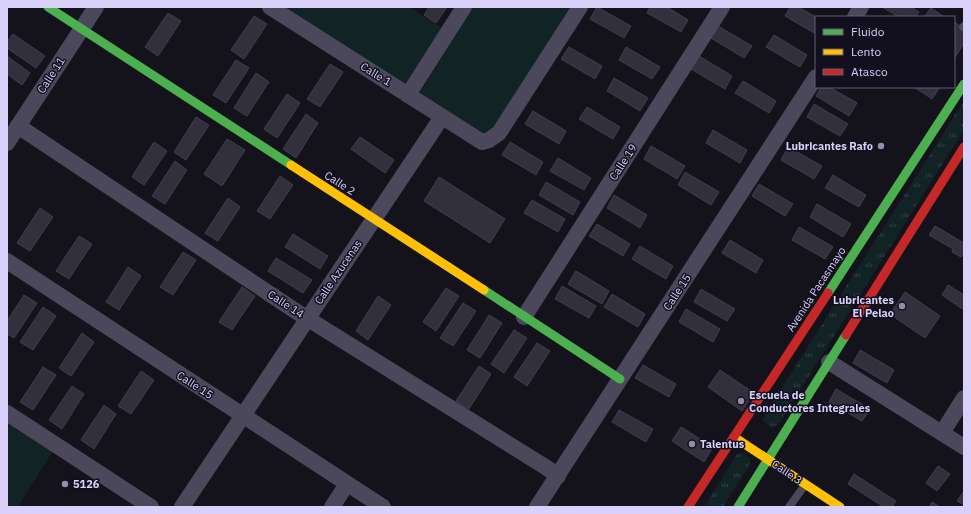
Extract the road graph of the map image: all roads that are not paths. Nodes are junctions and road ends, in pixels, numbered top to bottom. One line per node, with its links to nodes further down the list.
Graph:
1 (48, 7): 9 (main road, Calle 2)
2 (96, 7): 9 (street, Calle 11)
3 (270, 7): 12 (street, Calle 1)
4 (464, 7): 12 (street)
5 (580, 7): 13 (street, Calle 1)
6 (722, 7): 19 (street, Calle 19)
7 (861, 7): 8 (street)
8 (856, 16)
9 (81, 29): 14 (street, Calle 11); 17 (main road, Calle 2)
10 (815, 79): 22 (street, Calle 15)
11 (960, 84): 27 (main road, Avenida Pacasmayo)
12 (408, 95): 13 (street, Calle 1)
13 (442, 117): 17 (street, Calle Azucenas)
14 (18, 126): 15 (street, Calle 11); 20 (street, Calle 14)
15 (7, 143)
16 (964, 147): 21 (main road)
17 (374, 219): 19 (main road, Calle 2); 20 (street, Calle Azucenas)
18 (7, 261): 25 (street, Calle 15)
19 (524, 317): 22 (main road, Calle 2)
20 (307, 319): 25 (street, Calle Azucenas); 30 (street, Calle 14)
21 (829, 362): 26 (street); 29 (main road)
22 (620, 379): 30 (street, Calle 15)
23 (964, 398): 26 (street)
24 (7, 413): 34 (street)
25 (243, 415): 31 (street, Calle 15); 35 (street, Calle Azucenas)
26 (942, 433): 28 (street)
27 (734, 437): 29 (main road, Calle 3); 39 (main road, Avenida Pacasmayo)
28 (964, 447)
29 (768, 459): 32 (main road, Calle 3); 33 (main road)
30 (558, 476): 38 (street, Calle 15)
31 (347, 484): 36 (street); 37 (street, Calle 15)
32 (805, 485): 40 (lane); 41 (main road, Calle 3)
33 (742, 506)
34 (152, 507)
35 (182, 507)
36 (332, 507)
37 (383, 507)
38 (537, 507)
39 (688, 507)
40 (789, 507)
41 (840, 507)

